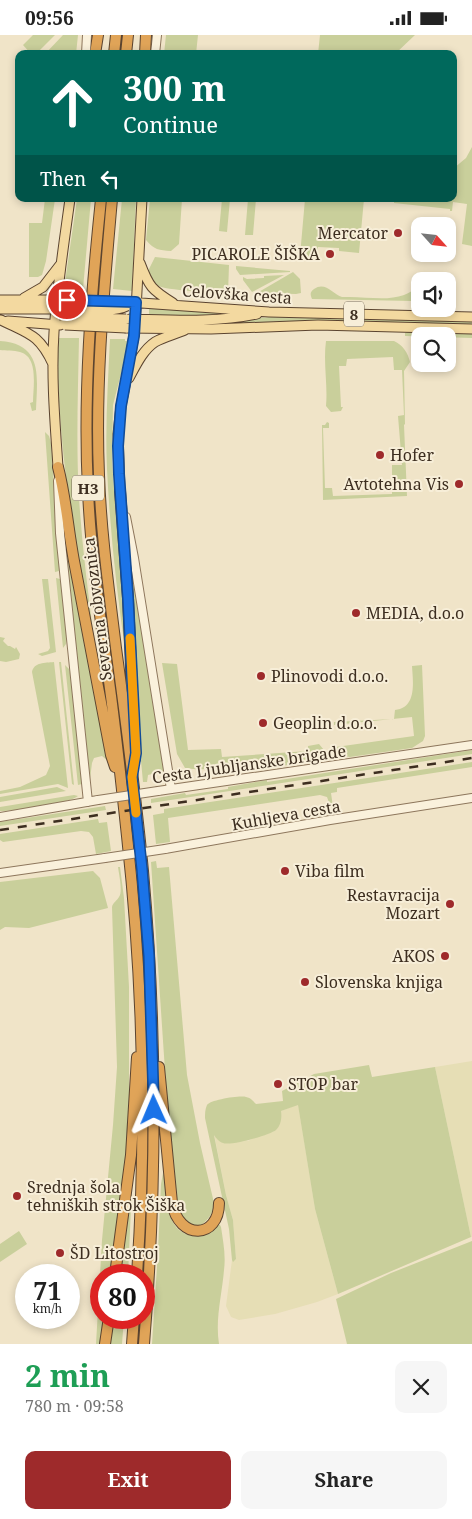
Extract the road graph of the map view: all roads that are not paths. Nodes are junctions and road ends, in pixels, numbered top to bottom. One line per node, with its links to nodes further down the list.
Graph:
1 (87, 35): 7 (street)
2 (98, 35): 8 (highway)
3 (116, 35): 9 (highway)
4 (128, 35): 10 (highway)
5 (146, 35): 11 (highway)
6 (157, 35): 12 (street)
7 (86, 50)
8 (96, 50)
9 (114, 50)
10 (126, 50)
11 (145, 50)
12 (155, 50)
13 (70, 202): 18 (main road)
14 (101, 202): 37 (highway, Severna obvoznica / H3)
15 (112, 202): 38 (highway, Severna obvoznica / H3)
16 (142, 202): 17 (main road)
17 (138, 259): 21 (main road); 23 (main road)
18 (62, 263): 19 (main road); 22 (main road)
19 (21, 299): 20 (main road, Celovška cesta); 22 (main road, Celovška cesta)
20 (0, 300)
21 (132, 301): 22 (main road, Celovška cesta, bridge); 23 (main road, Celovška cesta / 8); 28 (main road)
22 (57, 304): 24 (main road); 29 (main road)
23 (176, 305): 25 (main road, Celovška cesta / 8)
24 (0, 309)
25 (270, 312): 26 (main road, Celovška cesta / 8); 28 (main road)
26 (472, 317)
27 (1, 320): 29 (main road, Celovška cesta); 32 (main road)
28 (130, 323): 29 (main road, Celovška cesta, bridge); 30 (main road, Celovška cesta / 8); 33 (main road)
29 (60, 326): 32 (main road)
30 (188, 329): 31 (main road, Celovška cesta / 8); 33 (main road)
31 (472, 329)
32 (53, 365): 34 (main road)
33 (125, 385): 35 (main road)
34 (58, 467): 37 (highway); 41 (street)
35 (120, 491): 38 (highway); 39 (street)
36 (472, 745): 39 (street, Cesta Ljubljanske brigade)
37 (121, 777): 44 (highway, Severna obvoznica / H3)
38 (132, 777): 45 (highway, Severna obvoznica / H3)
39 (172, 789): 41 (street, Cesta Ljubljanske brigade, bridge)
40 (472, 798): 43 (street, Kuhljeva cesta, bridge)
41 (88, 802): 42 (street, Cesta Ljubljanske brigade)
42 (0, 817)
43 (0, 873)
44 (141, 1021): 47 (highway); 48 (highway, Severna obvoznica / H3)
45 (152, 1024): 46 (highway); 53 (highway, Severna obvoznica / H3)
46 (219, 1203)
47 (116, 1264)
48 (137, 1264)
49 (107, 1329): 51 (highway)
50 (133, 1329): 52 (highway)
51 (105, 1344)
52 (132, 1344)
53 (144, 1344)

